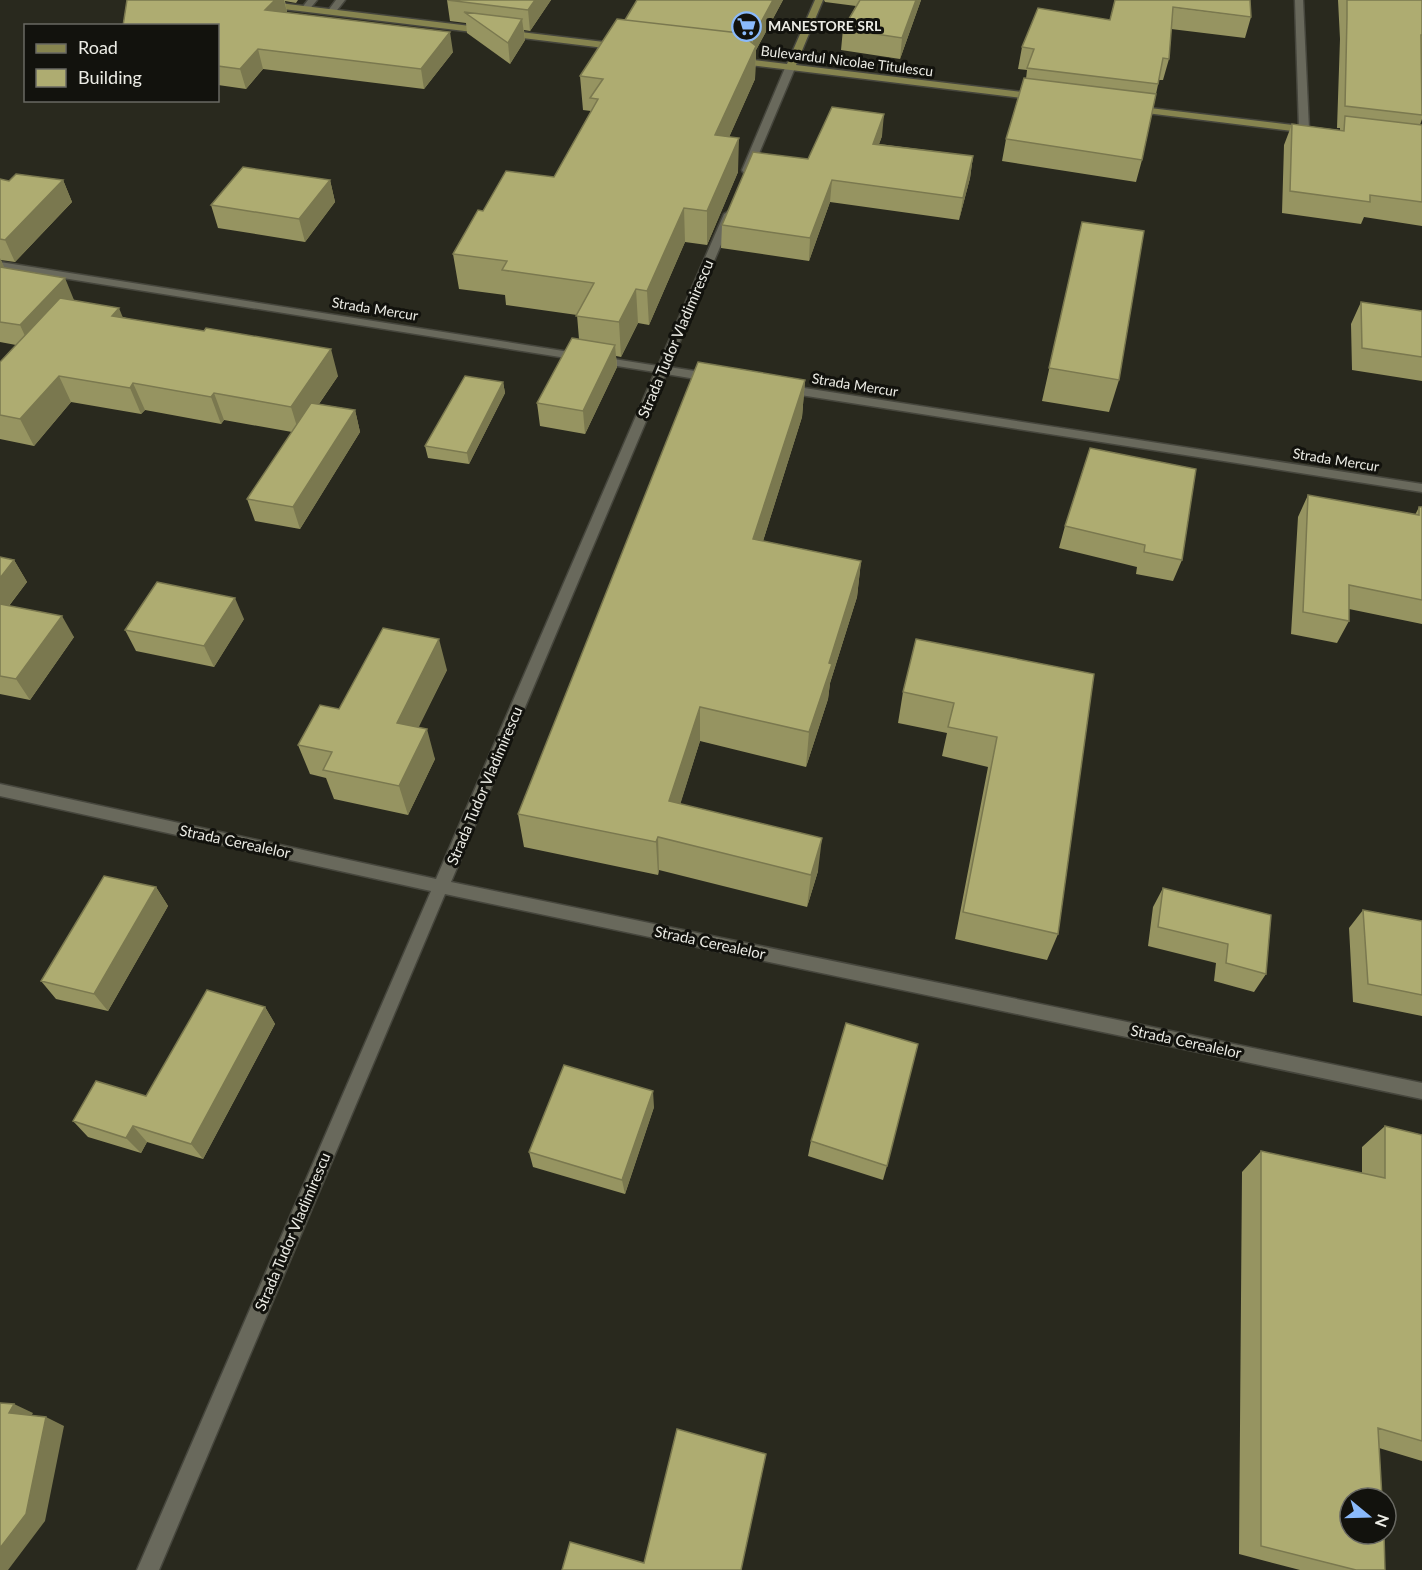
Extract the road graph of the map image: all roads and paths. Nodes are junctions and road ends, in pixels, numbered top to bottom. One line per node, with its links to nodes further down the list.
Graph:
1 (233, 0): 6 (street)
2 (313, 0): 6 (street)
3 (341, 0): 7 (street)
4 (819, 0): 10 (street, Strada Tudor Vladimirescu)
5 (1299, 0): 13 (street)
6 (304, 9): 7 (street)
7 (331, 12): 8 (street)
8 (637, 49)
9 (731, 60): 10 (street, Bulevardul Nicolae Titulescu)
10 (790, 68): 11 (street, Bulevardul Nicolae Titulescu); 16 (street, Strada Tudor Vladimirescu)
11 (1047, 98)
12 (1117, 107): 13 (street)
13 (1304, 129): 14 (street)
14 (1315, 130)
15 (0, 265): 16 (street, Strada Mercur)
16 (663, 370): 17 (street, Strada Mercur); 21 (street, Strada Tudor Vladimirescu)
17 (722, 379)
18 (768, 387): 19 (street, Strada Mercur)
19 (1422, 488)
20 (0, 790): 21 (street, Strada Cerealelor)
21 (442, 887): 22 (street, Strada Cerealelor); 23 (street, Strada Tudor Vladimirescu)
22 (1422, 1091)
23 (147, 1570)

